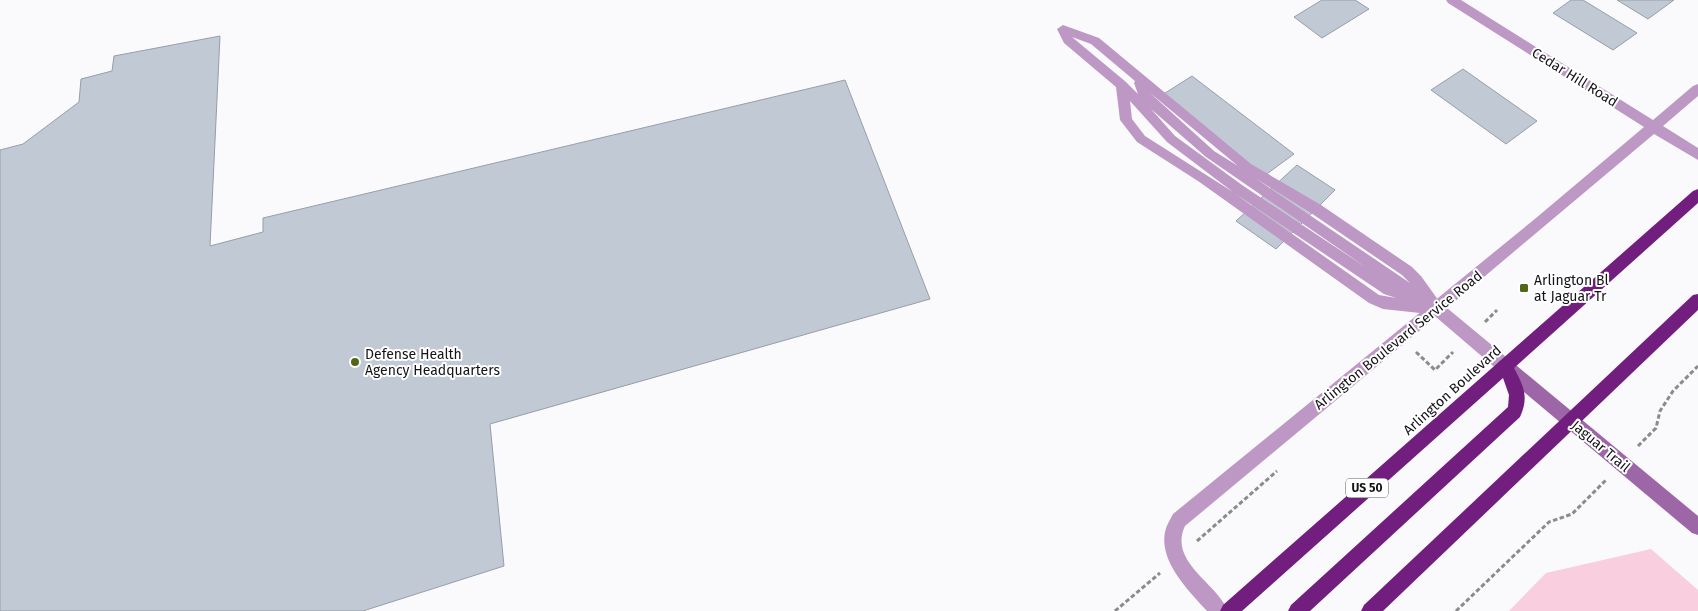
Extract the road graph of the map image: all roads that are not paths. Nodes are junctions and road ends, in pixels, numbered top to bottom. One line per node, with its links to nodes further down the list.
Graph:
1 (1452, 0): 4 (street, Cedar Hill Road)
2 (1122, 85): 8 (lane); 8 (lane); 8 (lane)
3 (1698, 89): 4 (street, Arlington Boulevard Service Road)
4 (1655, 127): 5 (street, Cedar Hill Road); 8 (street, Arlington Boulevard Service Road)
5 (1698, 154)
6 (1698, 195): 9 (highway, Arlington Boulevard / US 50)
7 (1698, 300): 10 (highway)
8 (1436, 308): 9 (street); 12 (street, Arlington Boulevard Service Road)
9 (1505, 366): 10 (street, Jaguar Trail); 13 (highway, Arlington Boulevard / US 50); 14 (highway)
10 (1571, 421): 11 (street, Jaguar Trail); 15 (highway)
11 (1698, 527)
12 (1218, 611)
13 (1229, 611)
14 (1297, 611)
15 (1370, 611)

